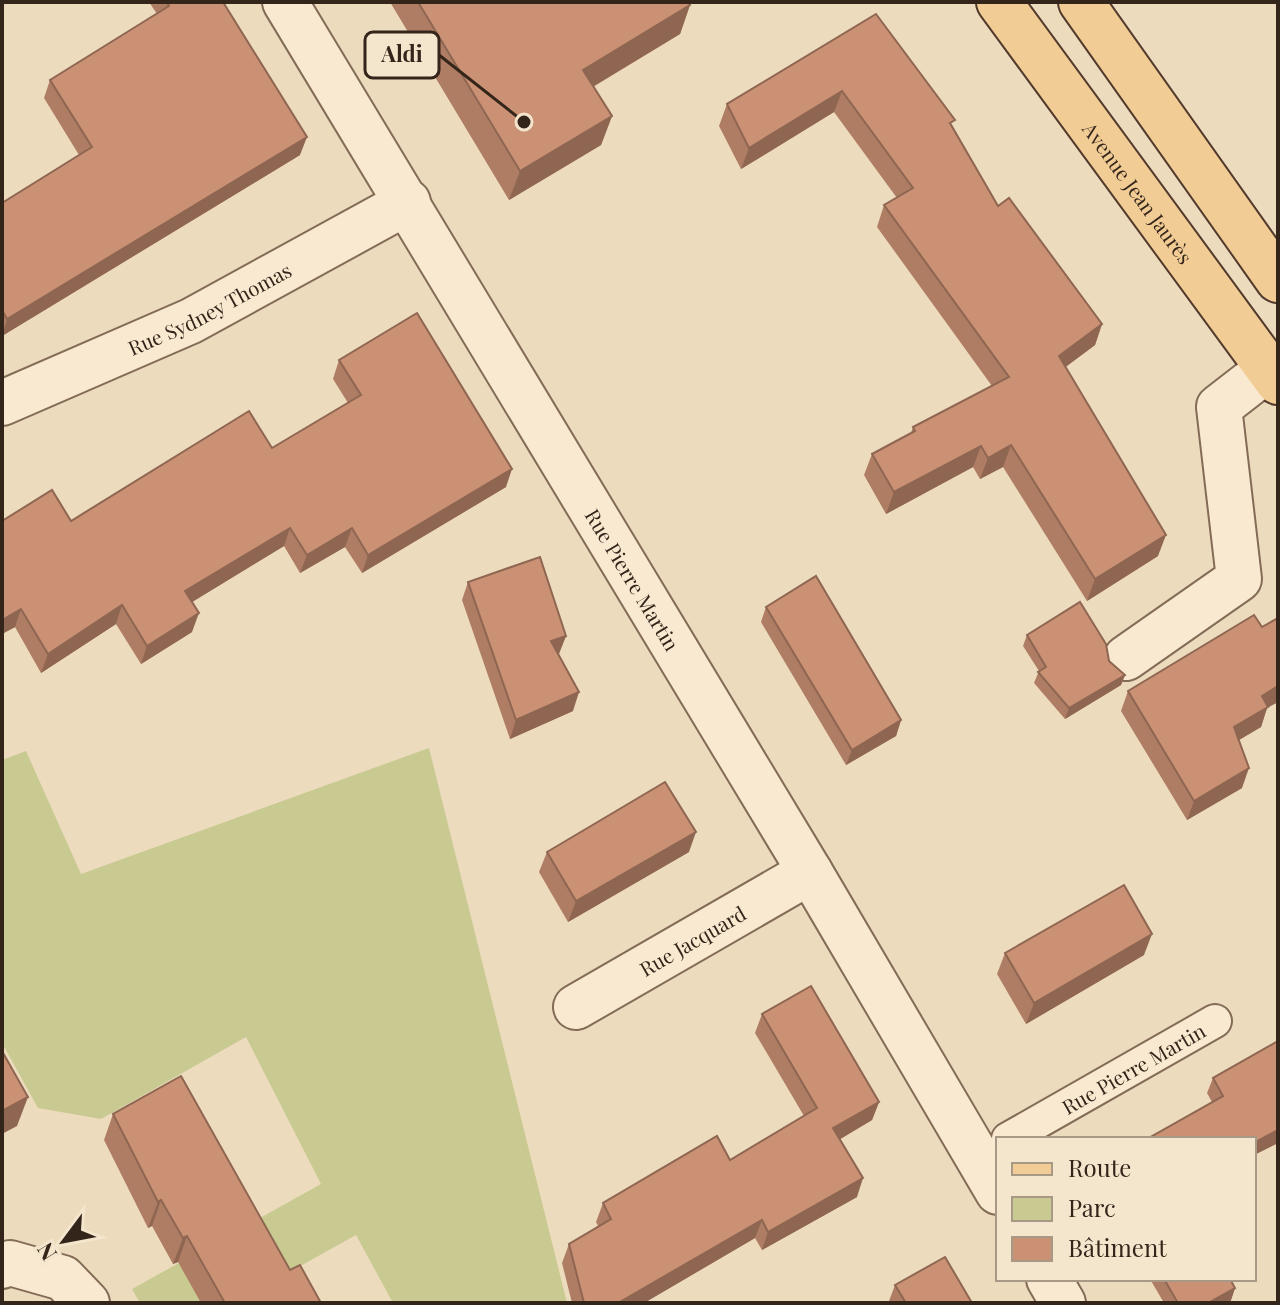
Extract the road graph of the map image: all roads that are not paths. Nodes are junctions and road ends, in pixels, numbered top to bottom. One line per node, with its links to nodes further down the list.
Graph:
1 (285, 2): 4 (street, Rue Pierre Martin)
2 (999, 2): 6 (main road, Avenue Jean Jaurès)
3 (1081, 2): 5 (main road)
4 (408, 202): 7 (street, Rue Sydney Thomas); 9 (street, Rue Pierre Martin)
5 (1278, 280)
6 (1273, 376): 8 (street)
7 (2, 403)
8 (1126, 658)
9 (810, 872): 10 (street, Rue Jacquard); 13 (street, Rue Pierre Martin)
10 (576, 1007)
11 (1215, 1021): 12 (lane, Rue Pierre Martin)
12 (1029, 1137)
13 (995, 1158)
14 (2, 1266): 16 (street)
15 (1050, 1281): 17 (street)
16 (87, 1303)
17 (1063, 1303)

